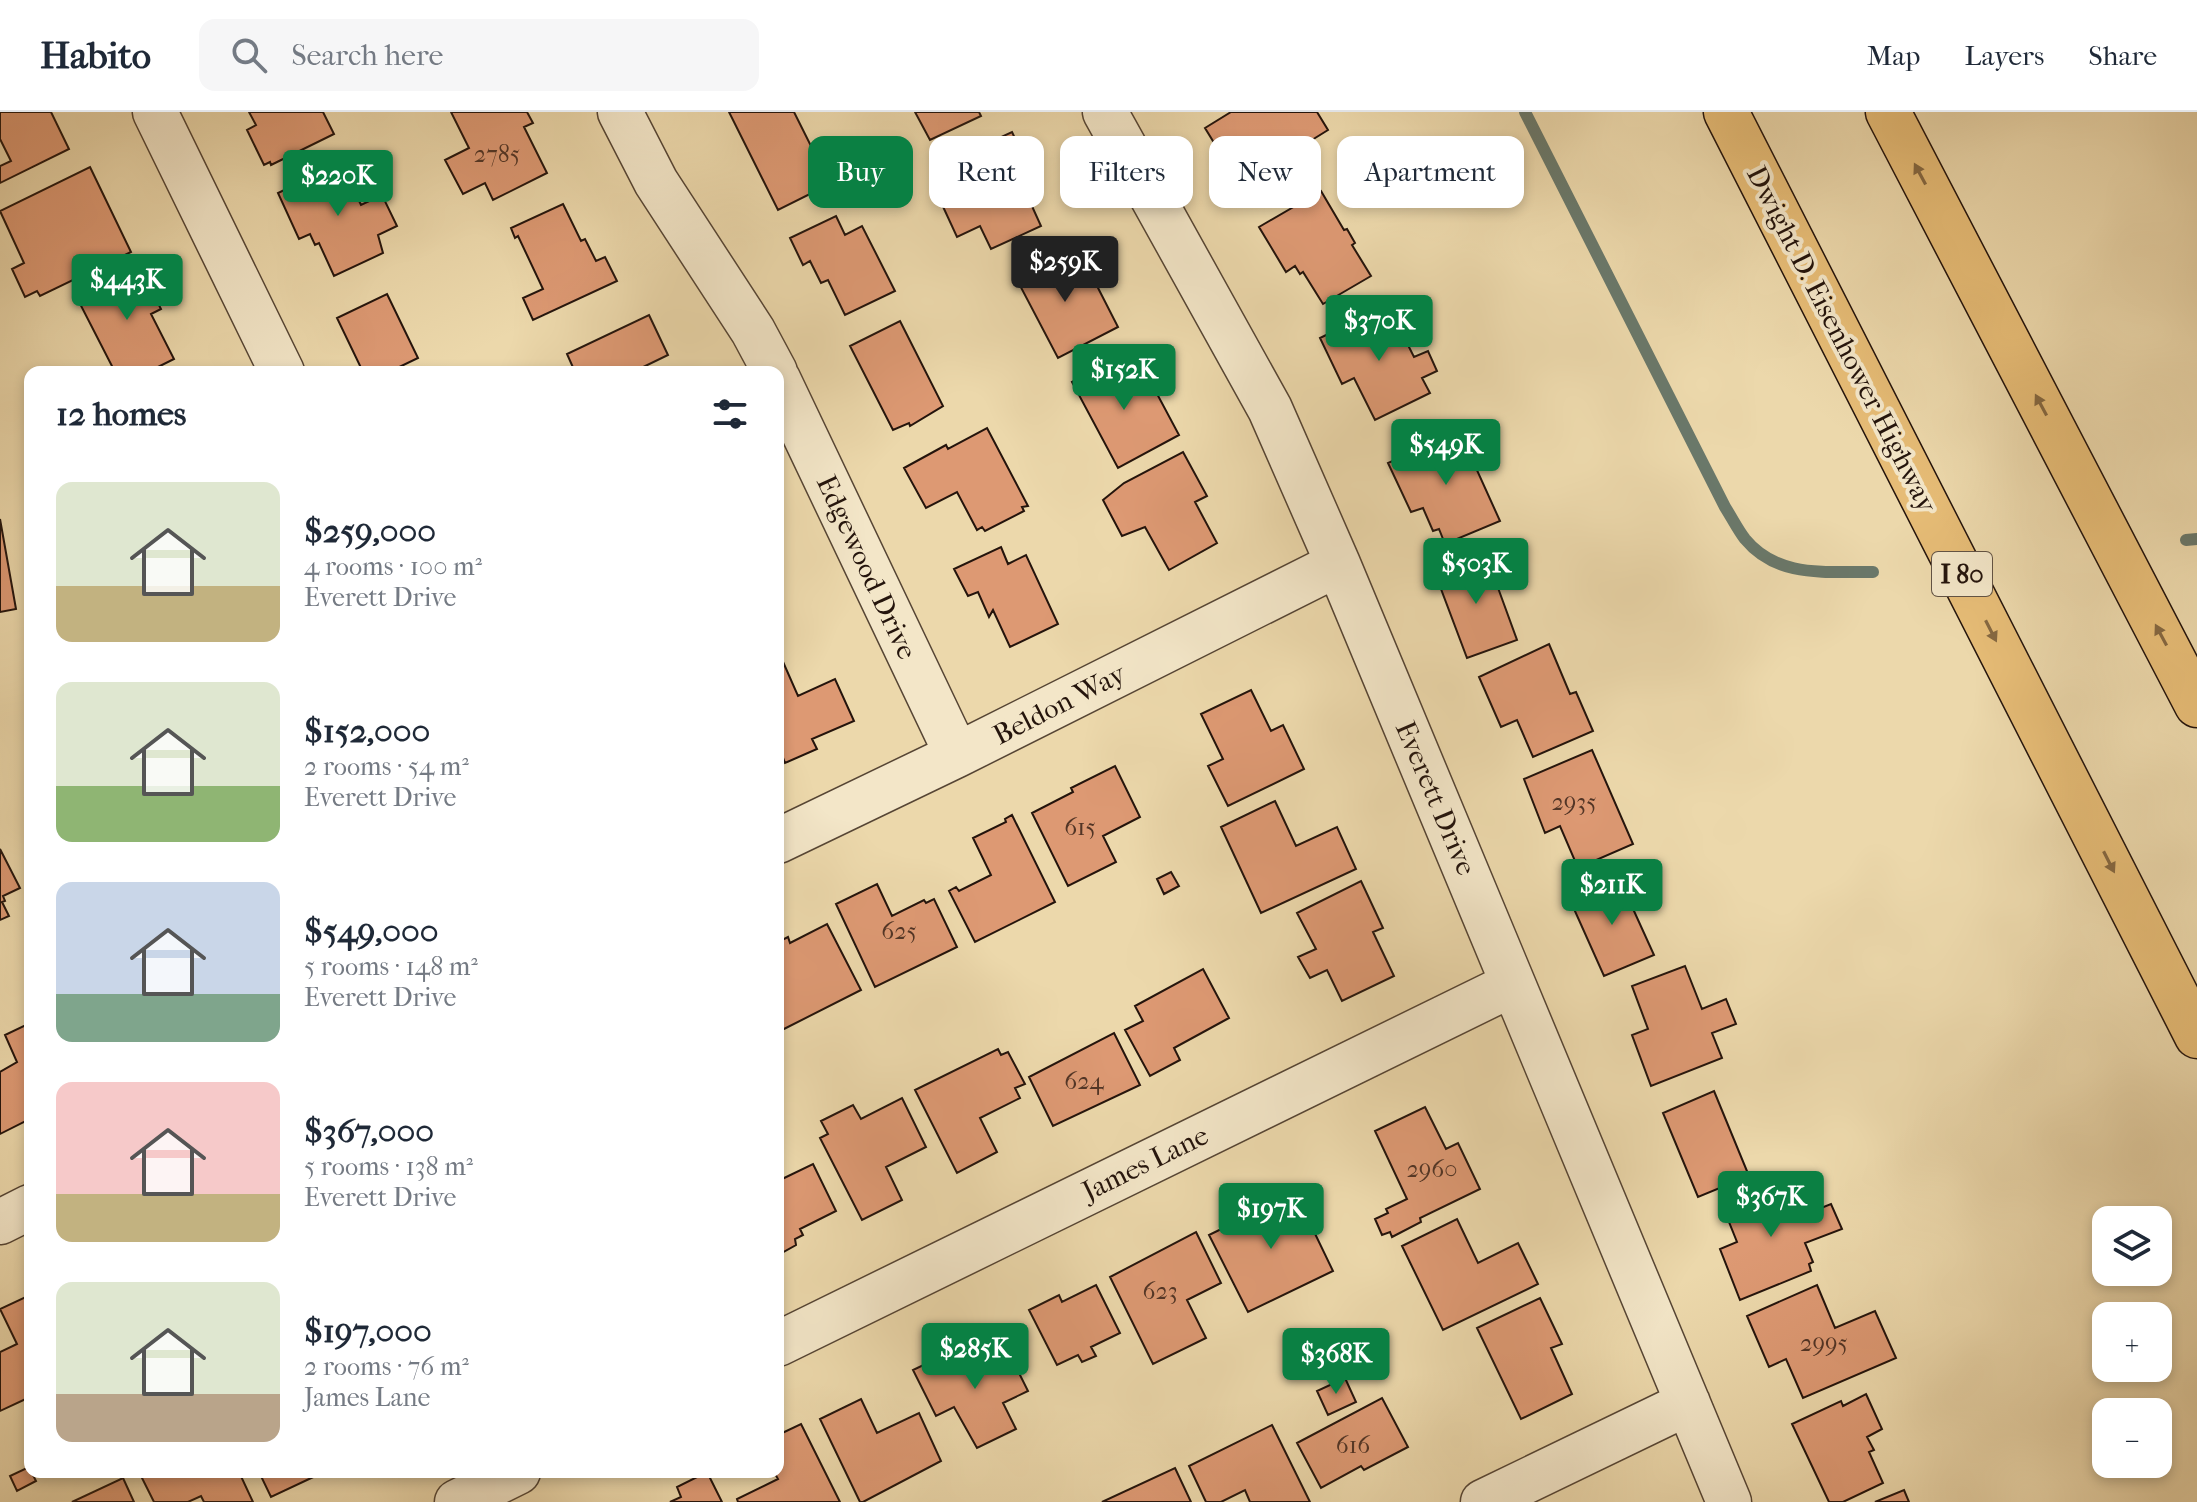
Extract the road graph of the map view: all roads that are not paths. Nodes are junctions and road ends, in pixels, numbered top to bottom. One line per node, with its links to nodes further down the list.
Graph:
1 (155, 112): 6 (street)
2 (620, 112): 7 (street)
3 (1105, 112): 9 (street, Everett Drive)
4 (1726, 112): 14 (highway, Dwight D. Eisenhower Highway / I 80, one-way to 14)
5 (1888, 112): 10 (highway, one-way to 5)
6 (279, 366)
7 (772, 366)
8 (784, 392): 11 (street, Edgewood Drive)
9 (1338, 564): 11 (street, Beldon Way); 13 (street, Everett Drive)
10 (2197, 705)
11 (957, 755): 12 (street, Beldon Way)
12 (784, 838)
13 (1513, 984): 17 (street, James Lane); 18 (street, Everett Drive)
14 (2197, 1036)
15 (24, 1210): 16 (street)
16 (0, 1222)
17 (784, 1341)
18 (1688, 1403): 21 (street); 22 (street, Everett Drive)
19 (506, 1478): 20 (street)
20 (457, 1502)
21 (1483, 1502)
22 (1729, 1502)

